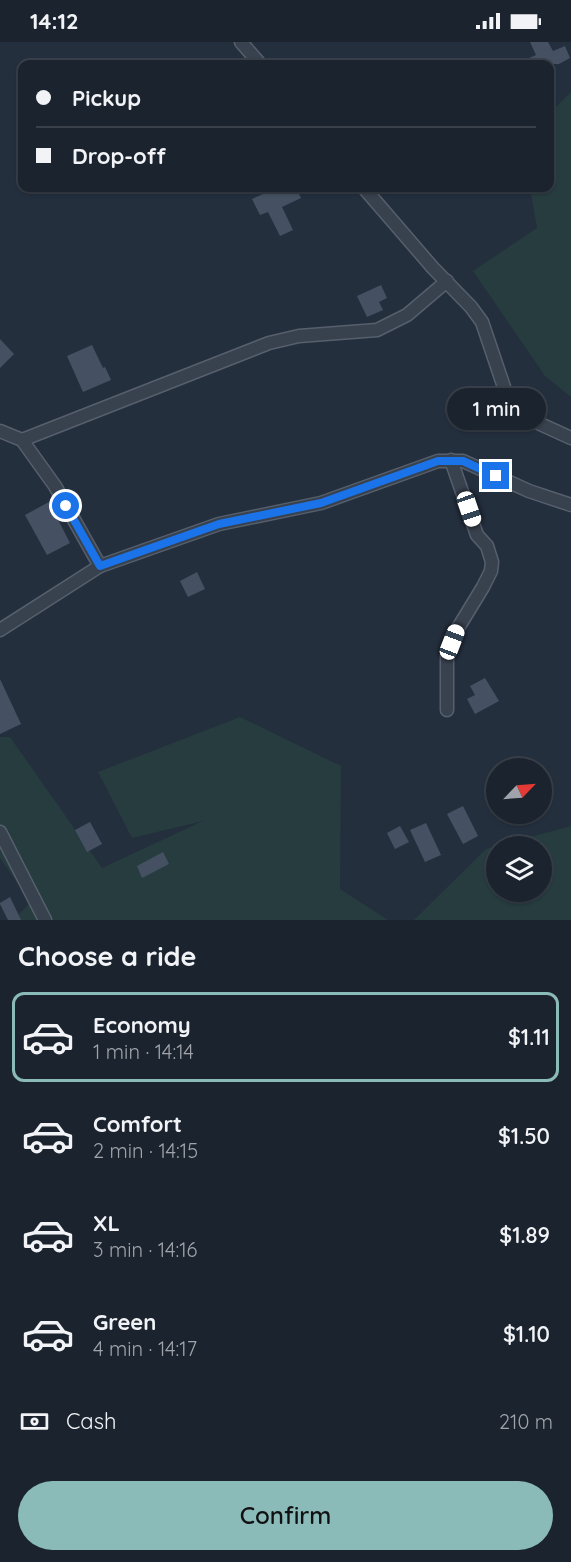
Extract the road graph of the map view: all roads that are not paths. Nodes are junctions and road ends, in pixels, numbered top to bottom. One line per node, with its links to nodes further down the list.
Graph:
1 (241, 42): 2 (street)
2 (257, 60)
3 (367, 192): 4 (street)
4 (447, 281): 6 (street); 7 (street)
5 (0, 431): 7 (street)
6 (571, 438)
7 (22, 440): 10 (street)
8 (451, 460): 9 (street); 10 (street); 12 (street)
9 (571, 506)
10 (100, 566): 11 (street)
11 (0, 630)
12 (447, 710)
13 (0, 832): 14 (street)
14 (45, 920)

